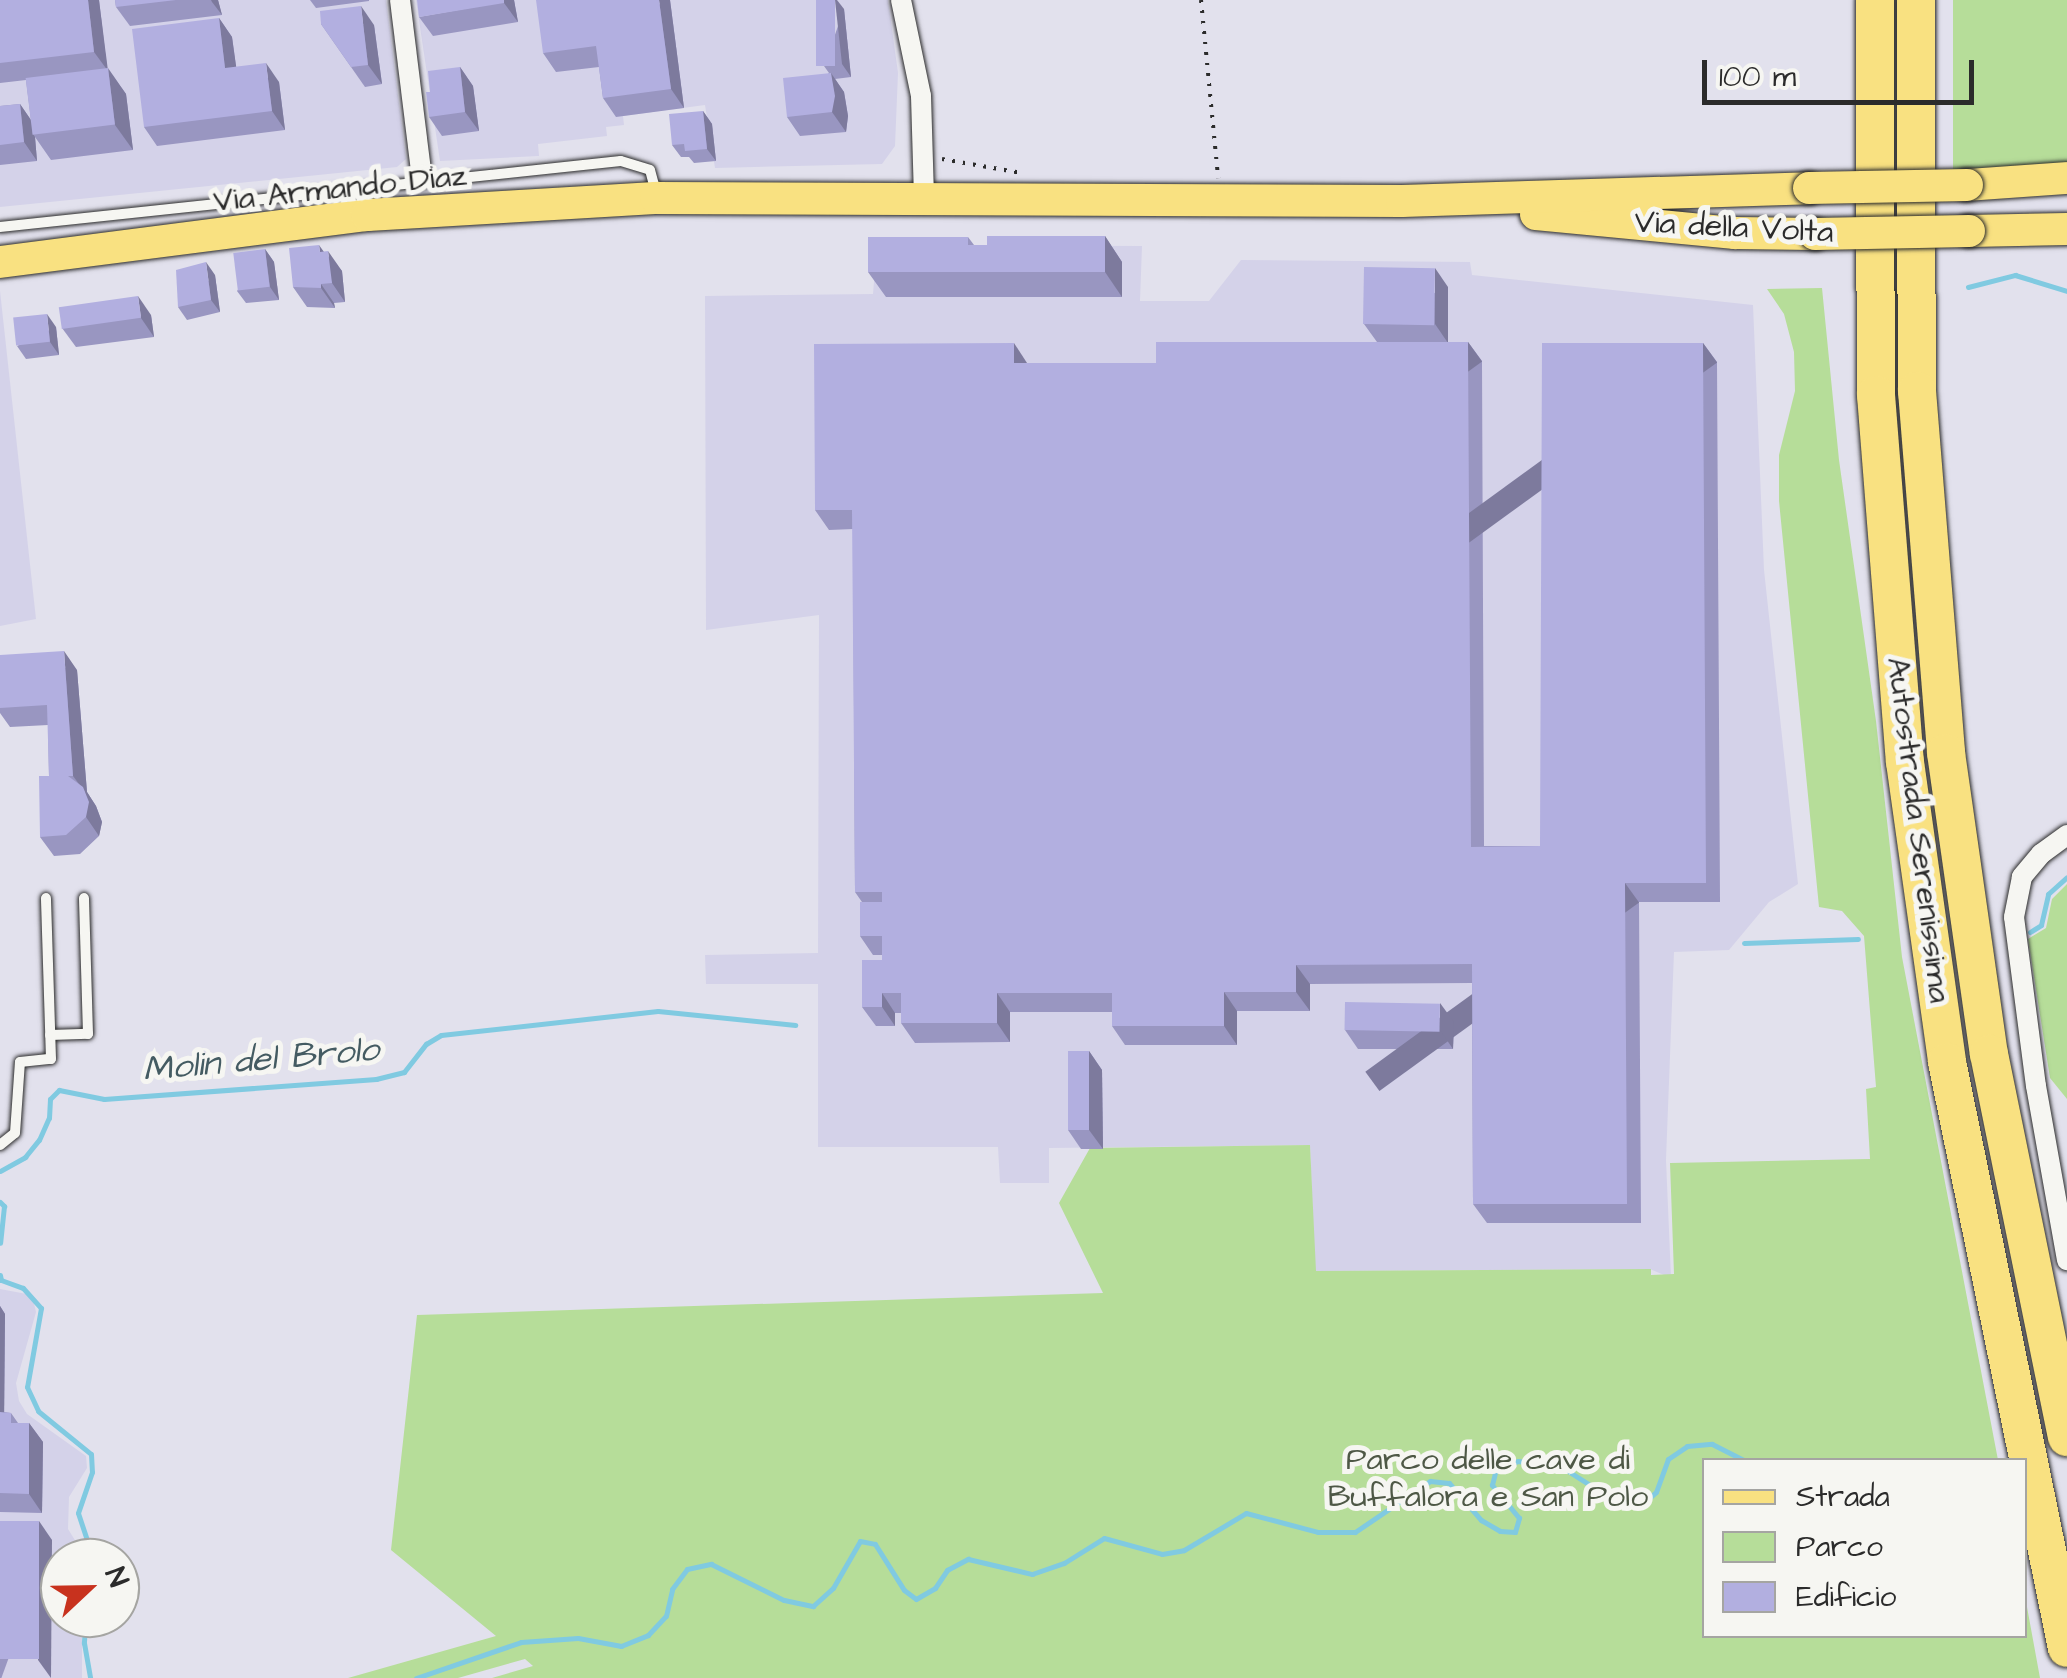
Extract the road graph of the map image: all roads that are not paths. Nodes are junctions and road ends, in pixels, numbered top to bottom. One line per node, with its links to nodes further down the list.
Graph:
1 (400, 0): 6 (street)
2 (901, 0): 7 (street)
3 (1876, 0): 21 (highway, Autostrada Serenissima)
4 (1916, 0): 20 (highway, Autostrada Serenissima)
5 (2067, 178): 10 (main road, Via della Volta, bridge)
6 (422, 179): 8 (lane, Via Armando Diaz); 11 (lane, Via Armando Diaz)
7 (924, 196): 9 (main road, Via della Volta); 10 (main road, Via della Volta)
8 (656, 198): 9 (main road, Via Armando Diaz); 13 (main road, Via Armando Diaz)
9 (749, 198)
10 (1402, 201): 12 (main road, Via della Volta, bridge)
11 (0, 227)
12 (2067, 228)
13 (0, 262)
14 (2062, 841): 19 (street)
15 (46, 898): 17 (lane)
16 (84, 898): 17 (lane)
17 (50, 1035): 18 (lane)
18 (0, 1145)
19 (2067, 1260)
20 (2067, 1436)
21 (2067, 1648)

